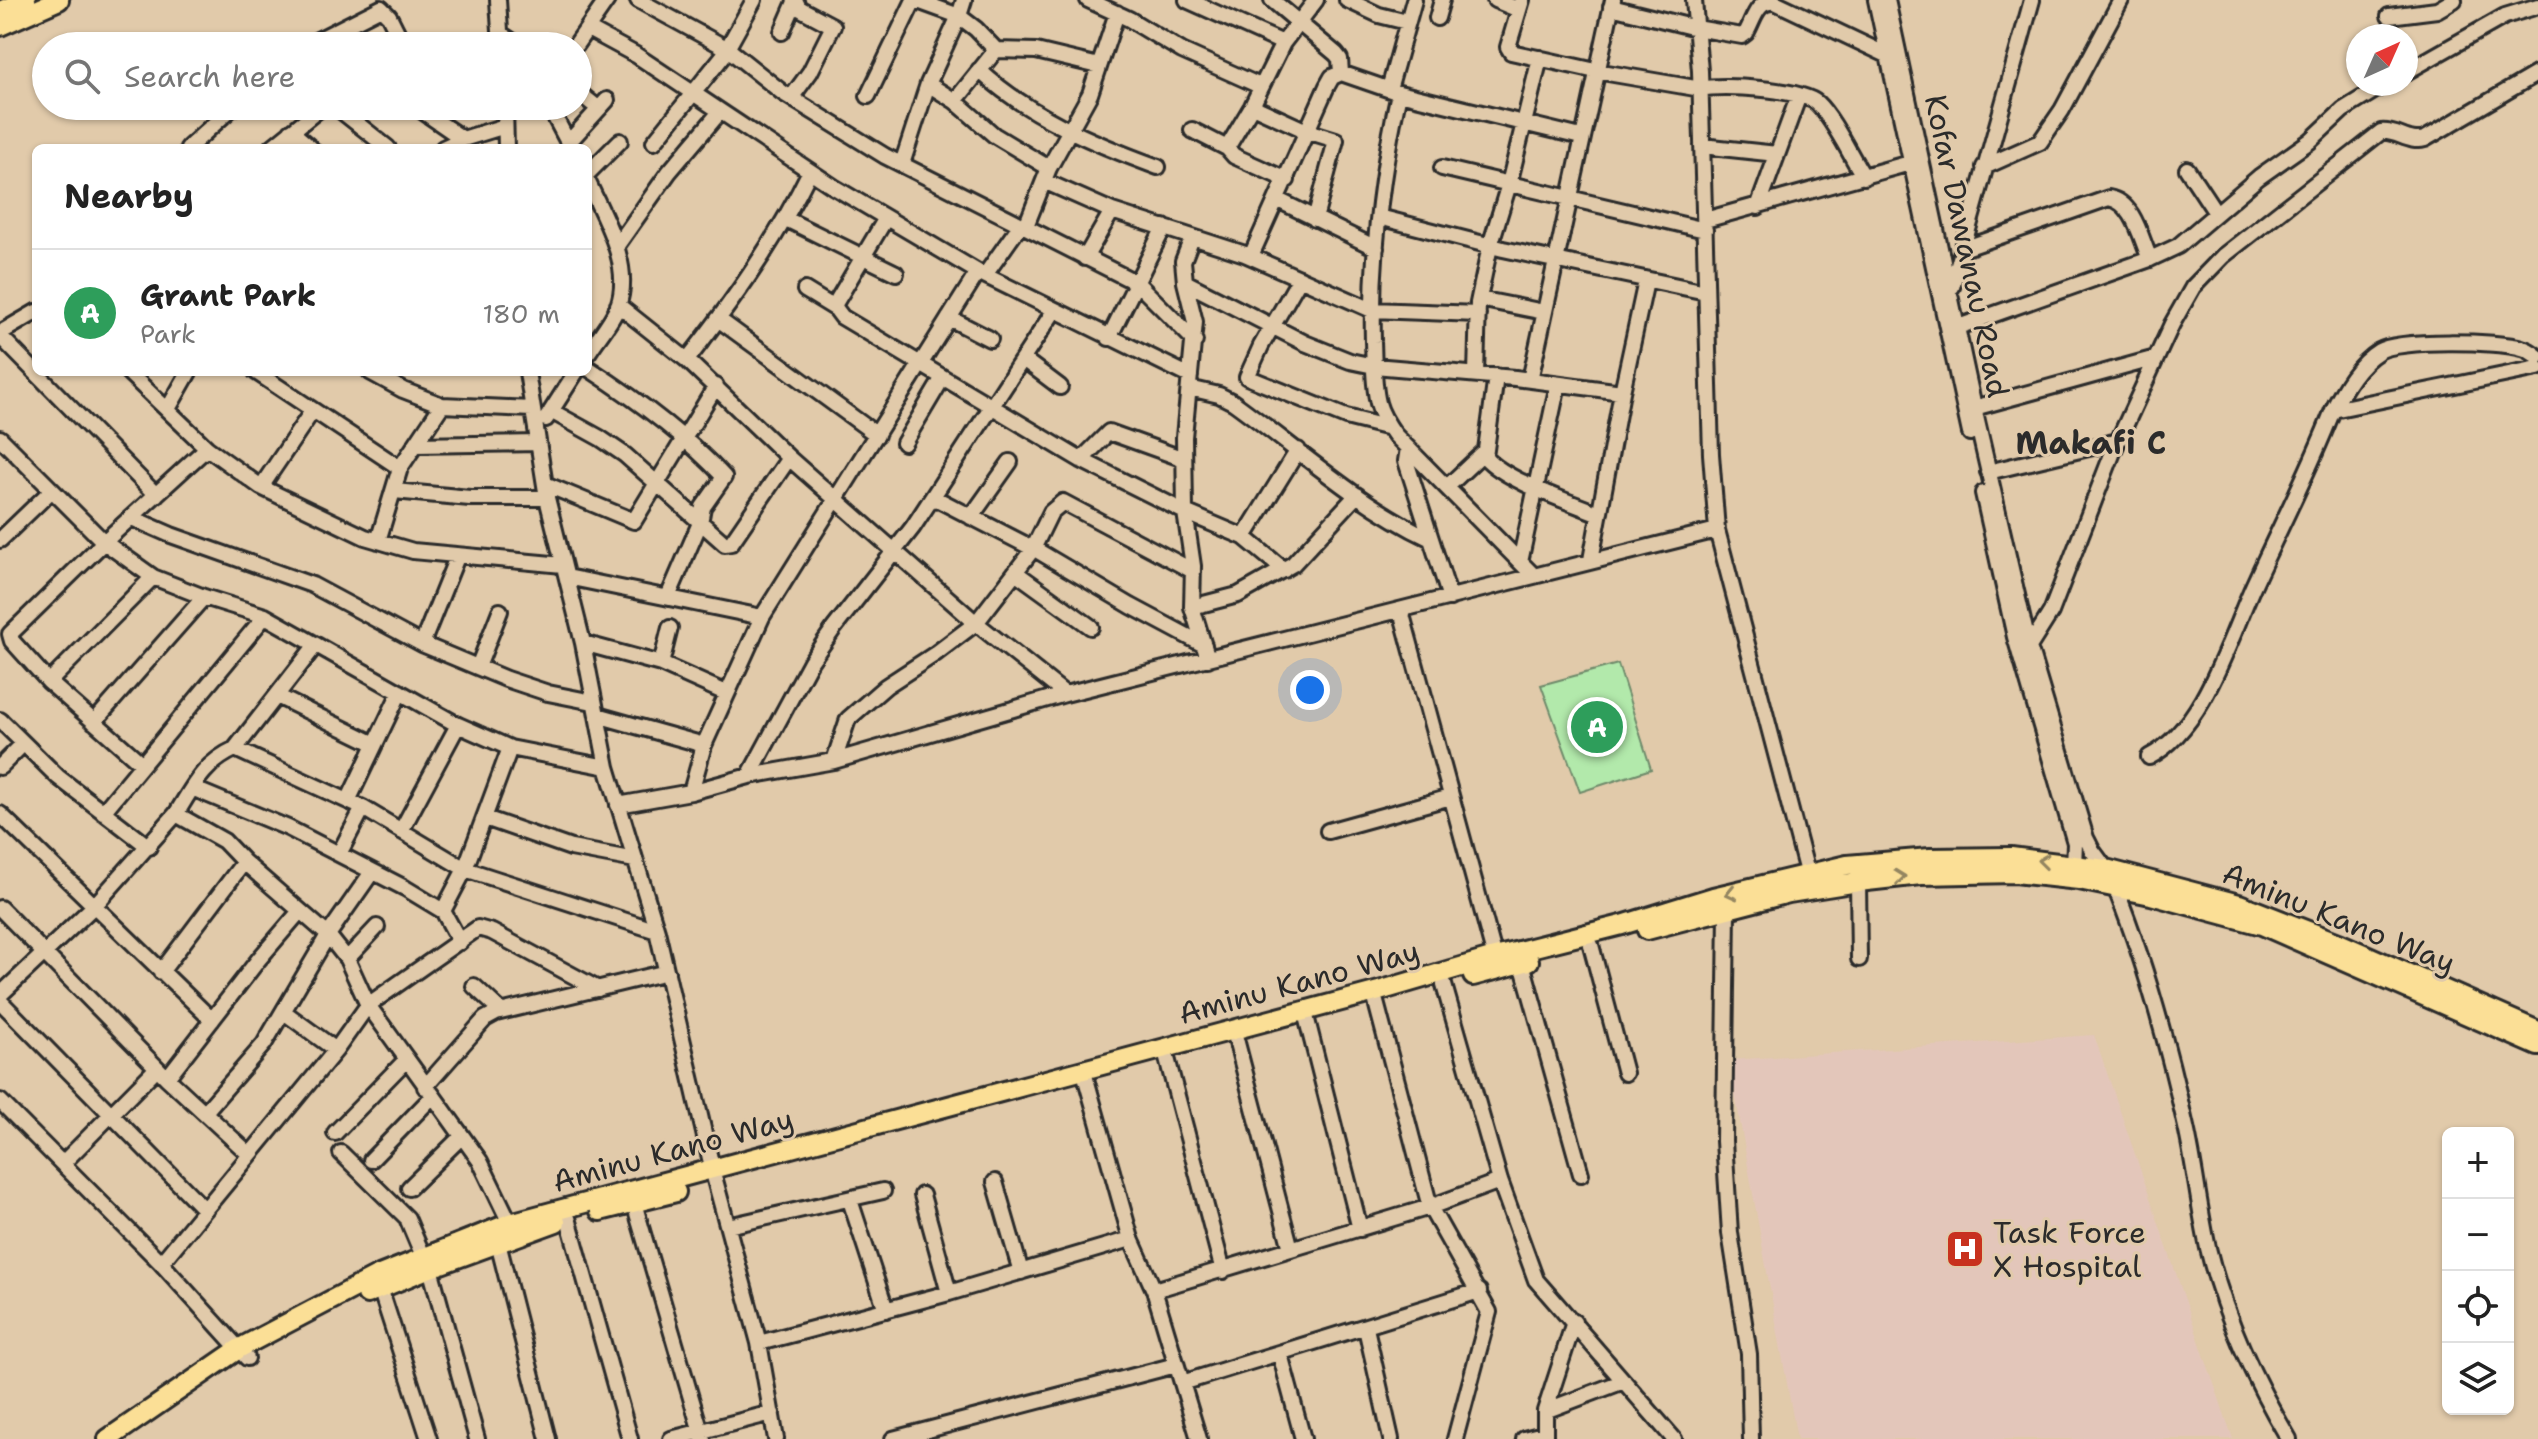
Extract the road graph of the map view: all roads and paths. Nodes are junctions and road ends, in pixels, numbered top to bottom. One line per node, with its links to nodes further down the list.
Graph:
1 (26, 0): 29 (main road)
2 (59, 0): 36 (main road)
3 (498, 0): 41 (street)
4 (588, 0): 26 (street)
5 (638, 0): 45 (street)
6 (754, 0): 45 (street)
7 (915, 0): 31 (street); 61 (street)
8 (964, 0): 31 (street)
9 (1088, 0): 30 (street)
10 (1187, 0): 44 (street)
11 (1272, 0): 34 (street)
12 (1316, 0): 34 (street)
13 (1347, 0): 35 (street)
14 (1414, 0): 35 (street)
15 (1442, 0): 33 (street)
16 (1495, 0): 27 (street)
17 (1694, 0): 37 (street)
18 (1876, 0): 47 (street, Kofar Dawanau Road)
19 (1887, 0): 140 (street, Kofar Dawanau Road)
20 (2032, 0): 100 (street)
21 (2121, 0): 100 (street)
22 (2454, 0): 32 (street)
23 (795, 1): 43 (street); 63 (street)
24 (1612, 3): 37 (street); 52 (street)
25 (388, 4): 39 (street); 40 (street)
26 (604, 5): 38 (street)
27 (1521, 5): 48 (street)
28 (2538, 6): 49 (street)
29 (0, 11)
30 (1117, 13): 50 (street); 56 (street)
31 (959, 16): 46 (street); 55 (street)
32 (2389, 16)
33 (1437, 18)
34 (1300, 22): 44 (street); 53 (street)
35 (1407, 22): 58 (street)
36 (0, 26)
37 (1696, 28): 47 (street); 57 (street)
38 (588, 29): 42 (street); 59 (street)
39 (333, 32)
40 (397, 32)
41 (500, 32)
42 (586, 32)
43 (782, 32)
44 (1283, 43): 56 (street)
45 (728, 49): 59 (street); 63 (street)
46 (996, 50): 50 (street); 51 (street)
47 (1889, 56): 97 (street, Kofar Dawanau Road)
48 (1540, 58): 52 (street); 77 (street)
49 (2418, 65)
50 (1099, 66): 80 (street)
51 (979, 70): 65 (street); 80 (street)
52 (1596, 71): 57 (street); 82 (street)
53 (1341, 73): 58 (street); 81 (street)
54 (2538, 73): 158 (street)
55 (928, 84): 65 (street); 98 (street)
56 (1260, 86): 66 (street)
57 (1701, 89): 60 (street); 94 (street)
58 (1394, 91): 77 (street); 115 (street)
59 (692, 93): 67 (street); 85 (street)
60 (1799, 95): 96 (street); 106 (street)
61 (868, 96)
62 (2366, 96): 114 (street)
63 (791, 98): 98 (street)
64 (592, 99): 68 (street)
65 (955, 101): 105 (street)
66 (1252, 106): 81 (street); 95 (street)
67 (719, 113): 104 (street); 124 (street)
68 (592, 118)
69 (219, 120): 86 (street)
70 (305, 120): 79 (street)
71 (353, 120): 89 (street)
72 (435, 120): 83 (street)
73 (498, 120): 83 (street)
74 (505, 120): 91 (street)
75 (557, 120): 92 (street)
76 (591, 120): 93 (street)
77 (1523, 123): 82 (street); 108 (street)
78 (1192, 130): 95 (street)
79 (291, 131): 87 (street); 88 (street)
80 (1072, 131): 99 (street); 105 (street)
81 (1307, 131): 107 (street); 118 (street)
82 (1581, 137): 110 (street)
83 (463, 139): 90 (street)
84 (620, 141): 102 (street)
85 (654, 142)
86 (192, 144)
87 (276, 144)
88 (306, 144)
89 (383, 144)
90 (452, 144)
91 (506, 144)
92 (569, 144)
93 (571, 144)
94 (1702, 146): 96 (street); 120 (street)
95 (1227, 148): 107 (street)
96 (1777, 154): 112 (street)
97 (1910, 163): 106 (street); 295 (street, Kofar Dawanau Road)
98 (902, 164): 119 (street)
99 (1158, 167)
100 (1984, 167): 126 (street)
101 (1442, 168): 108 (street)
102 (592, 169)
103 (2187, 169): 114 (street)
104 (810, 171): 116 (street); 117 (street)
105 (1047, 175): 113 (street); 119 (street)
106 (1864, 177): 112 (street)
107 (1287, 180): 111 (street)
108 (1509, 184): 110 (street); 123 (street)
109 (592, 191): 124 (street)
110 (1569, 198): 120 (street); 131 (street)
111 (1278, 200): 118 (street); 127 (street)
112 (1758, 207): 120 (street)
113 (1112, 211): 121 (street); 129 (street)
114 (2216, 213): 130 (street)
115 (1379, 217): 123 (street); 125 (street)
116 (886, 218): 128 (street); 133 (street)
117 (786, 219): 128 (street); 149 (street)
118 (1315, 219): 125 (street)
119 (1024, 225): 129 (street); 133 (street)
120 (1705, 225): 139 (street)
121 (1164, 227): 122 (street); 137 (street)
122 (1192, 238): 127 (street); 136 (street)
123 (1490, 246): 131 (street); 142 (street)
124 (616, 247): 141 (street)
125 (1376, 248): 144 (street)
126 (1963, 249): 130 (street); 140 (street)
127 (1251, 256): 134 (street)
128 (862, 257): 132 (street); 143 (street)
129 (1085, 258): 137 (street)
130 (2150, 259): 151 (street)
131 (1555, 260): 135 (street); 146 (street)
132 (896, 273)
133 (982, 274): 145 (street); 148 (street)
134 (1300, 278): 144 (street); 150 (street)
135 (1646, 281): 139 (street); 181 (street)
136 (1185, 282): 150 (street); 155 (street)
137 (1137, 283): 153 (street); 155 (street)
138 (805, 290): 143 (street)
139 (1706, 292): 224 (street)
140 (1951, 292): 151 (street, Kofar Dawanau Road)
141 (618, 305): 156 (street); 160 (street)
142 (1478, 306): 144 (street); 146 (street); 166 (street)
143 (836, 309): 161 (street)
144 (1372, 310): 162 (street)
145 (1054, 311): 153 (street); 159 (street)
146 (1544, 312): 176 (street)
147 (32, 315): 152 (street)
148 (949, 318): 154 (street); 161 (street)
149 (718, 319): 160 (street); 191 (street)
150 (1272, 327): 162 (street); 190 (street)
151 (1958, 327): 184 (street, Kofar Dawanau Road)
152 (0, 335): 163 (street)
153 (1109, 338): 177 (street)
154 (990, 339)
155 (1195, 341): 177 (street)
156 (592, 347)
157 (2538, 357): 188 (street)
158 (2156, 358): 184 (street); 195 (street)
159 (1023, 359): 180 (street); 183 (street)
160 (687, 360): 179 (street)
161 (920, 365): 175 (street); 191 (street)
162 (1374, 366): 166 (street); 190 (street)
163 (32, 368)
164 (2538, 368): 188 (street)
165 (592, 370): 194 (street)
166 (1476, 374): 174 (street)
167 (40, 376): 215 (street)
168 (132, 376): 185 (street)
169 (187, 376): 185 (street)
170 (262, 376): 187 (street)
171 (377, 376): 182 (street)
172 (528, 376): 186 (street)
173 (573, 376): 189 (street)
174 (1496, 376): 176 (street); 201 (street)
175 (942, 379): 183 (street); 196 (street)
176 (1530, 380): 178 (street)
177 (1190, 382): 200 (street); 203 (street)
178 (1558, 384): 181 (street); 211 (street)
179 (716, 386): 194 (street); 202 (street)
180 (1060, 387)
181 (1622, 392): 220 (street)
182 (442, 405): 186 (street); 197 (street)
183 (991, 408): 204 (street); 217 (street)
184 (1974, 408): 207 (street, Kofar Dawanau Road)
185 (168, 409): 198 (street)
186 (532, 409): 193 (street)
187 (313, 410): 206 (street); 210 (street)
188 (2333, 410): 273 (street)
189 (551, 411): 193 (street); 208 (street)
190 (1390, 428): 199 (street)
191 (877, 435): 218 (street)
192 (0, 438): 212 (street)
193 (538, 438): 197 (street); 214 (street)
194 (683, 439): 208 (street); 223 (street)
195 (2118, 441): 207 (street); 255 (street)
196 (904, 443)
197 (416, 445): 206 (street)
198 (207, 448): 210 (street); 215 (street)
199 (1408, 448): 209 (street); 227 (street)
200 (1298, 450): 216 (street); 226 (street)
201 (1483, 453): 209 (street); 211 (street)
202 (789, 458): 218 (street); 223 (street)
203 (1184, 459): 204 (street); 219 (street)
204 (1081, 460): 219 (street)
205 (1010, 462): 221 (street)
206 (400, 468): 213 (street)
207 (1988, 472): 255 (street, Kofar Dawanau Road)
208 (655, 484): 214 (street); 223 (street)
209 (1448, 486): 234 (street)
210 (261, 487): 228 (street)
211 (1536, 487): 220 (street); 234 (street)
212 (52, 490): 225 (street); 229 (street)
213 (394, 491): 214 (street); 228 (street)
214 (546, 491): 236 (street)
215 (156, 495): 222 (street)
216 (1357, 495): 227 (street); 235 (street)
217 (933, 497): 221 (street); 231 (street)
218 (837, 499): 231 (street); 248 (street)
219 (1185, 512): 226 (street); 237 (street)
220 (1599, 514): 233 (street)
221 (971, 517): 230 (street)
222 (132, 518): 229 (street); 253 (street)
223 (700, 523): 242 (street)
224 (1717, 530): 233 (street); 300 (street)
225 (2, 533)
226 (1244, 537): 235 (street)
227 (1429, 538): 243 (street)
228 (378, 541): 232 (street)
229 (104, 542): 240 (street); 259 (street)
230 (1033, 549): 237 (street); 238 (street); 256 (street)
231 (895, 550): 249 (street); 278 (street)
232 (457, 557): 236 (street); 253 (street)
233 (1591, 560): 239 (street)
234 (1520, 562): 239 (street)
235 (1284, 570): 244 (street)
236 (565, 571): 242 (street); 252 (street)
237 (1193, 571): 244 (street)
238 (1015, 572): 249 (street); 250 (street)
239 (1533, 575): 243 (street)
240 (153, 577): 241 (street); 259 (street)
241 (204, 597): 247 (street); 266 (street)
242 (668, 597): 248 (street)
243 (1450, 598): 246 (street)
244 (1192, 607): 256 (street)
245 (500, 611): 258 (street)
246 (1401, 611): 256 (street); 281 (street)
247 (265, 616): 254 (street); 275 (street)
248 (762, 617): 261 (street)
249 (976, 623): 262 (street); 274 (street)
250 (1091, 627)
251 (670, 628): 257 (street)
252 (583, 643): 257 (street); 264 (street)
253 (422, 644): 258 (street)
254 (315, 646): 260 (street); 263 (street)
255 (2029, 647): 297 (street, Kofar Dawanau Road)
256 (1206, 652): 262 (street)
257 (661, 664): 261 (street)
258 (478, 667): 264 (street)
259 (49, 682): 266 (street)
260 (400, 692): 267 (street); 269 (street)
261 (726, 693): 270 (street)
262 (1065, 694): 274 (street)
263 (277, 696): 269 (street); 272 (street)
264 (595, 709): 270 (street); 277 (street)
265 (0, 720): 268 (street)
266 (94, 722): 275 (street)
267 (458, 725): 271 (street); 289 (street)
268 (23, 744): 276 (street); 285 (street)
269 (375, 744): 282 (street)
270 (704, 745): 280 (street)
271 (510, 748): 277 (street); 288 (street)
272 (235, 749): 279 (street); 282 (street)
273 (2149, 757)
274 (834, 761): 278 (street)
275 (142, 764): 285 (street)
276 (0, 767)
277 (607, 767): 283 (street)
278 (749, 776): 280 (street)
279 (192, 788): 287 (street); 292 (street)
280 (691, 792): 283 (street)
281 (1451, 797): 290 (street); 316 (street)
282 (348, 801): 284 (street)
283 (618, 805): 293 (street)
284 (363, 808): 289 (street); 292 (street)
285 (103, 812): 291 (street)
286 (0, 814): 302 (street)
287 (176, 814): 291 (street); 294 (street)
288 (485, 818): 293 (street); 296 (street)
289 (401, 831): 296 (street)
290 (1328, 831)
291 (149, 847): 302 (street)
292 (339, 854): 298 (street)
293 (635, 860): 308 (street)
294 (244, 862): 304 (street); 317 (street)
295 (2074, 865): 297 (main road, Aminu Kano Way); 299 (main road, Aminu Kano Way, one-way to 299)
296 (465, 869): 305 (street); 308 (street)
297 (2106, 869): 322 (main road, Aminu Kano Way)
298 (372, 872): 305 (street); 309 (street)
299 (1866, 875): 300 (main road, Aminu Kano Way); 301 (main road, Aminu Kano Way, one-way to 301); 306 (main road, Aminu Kano Way); 314 (street)
300 (1808, 876): 316 (main road, Aminu Kano Way, one-way to 316)
301 (2115, 887): 322 (main road, Aminu Kano Way); 404 (street)
302 (95, 905): 312 (street); 317 (street)
303 (0, 908): 312 (street)
304 (300, 911): 309 (street); 328 (street)
305 (443, 911): 310 (street)
306 (1727, 911): 311 (main road, Aminu Kano Way); 403 (street)
307 (377, 927): 313 (street)
308 (657, 931): 318 (street)
309 (328, 935): 313 (street); 327 (street)
310 (460, 942): 321 (street); 325 (street)
311 (1591, 945): 315 (main road, Aminu Kano Way); 337 (street)
312 (44, 952): 323 (street); 336 (street)
313 (347, 959): 325 (street)
314 (1859, 959)
315 (1522, 963): 316 (main road, Aminu Kano Way); 349 (street)
316 (1496, 964): 319 (main road, Aminu Kano Way); 350 (main road, Aminu Kano Way)
317 (161, 972): 328 (street)
318 (667, 972): 321 (street); 350 (street)
319 (1444, 985): 324 (main road, Aminu Kano Way); 351 (street)
320 (474, 986): 326 (street)
321 (598, 989): 326 (street)
322 (2439, 994): 330 (main road, Aminu Kano Way); 332 (main road, Aminu Kano Way)
323 (0, 998): 342 (street)
324 (1376, 1002): 329 (main road, Aminu Kano Way); 358 (street)
325 (368, 1005): 333 (street); 335 (street)
326 (501, 1011): 339 (street)
327 (284, 1012): 333 (street); 341 (street)
328 (212, 1020): 336 (street)
329 (1307, 1020): 331 (main road, Aminu Kano Way); 363 (street)
330 (2538, 1031)
331 (1236, 1039): 334 (main road, Aminu Kano Way); 366 (street)
332 (2538, 1046)
333 (336, 1050): 346 (street)
334 (1167, 1058): 338 (main road, Aminu Kano Way); 369 (street)
335 (407, 1059): 339 (street); 343 (street)
336 (162, 1073): 341 (street); 342 (street)
337 (1625, 1073)
338 (1086, 1079): 350 (main road, Aminu Kano Way); 364 (street)
339 (428, 1092): 344 (street); 347 (street)
340 (0, 1101): 348 (street)
341 (205, 1112): 346 (street)
342 (110, 1114): 348 (street); 359 (street)
343 (335, 1133)
344 (462, 1136): 353 (street); 361 (street)
345 (341, 1153): 367 (street)
346 (249, 1154): 359 (street)
347 (371, 1160)
348 (63, 1163): 368 (street)
349 (1581, 1174)
350 (714, 1175): 357 (main road, Aminu Kano Way); 361 (main road, Aminu Kano Way); 362 (street)
351 (1500, 1181): 358 (street); 376 (street)
352 (995, 1182): 370 (street)
353 (409, 1188)
354 (883, 1191): 356 (street)
355 (922, 1195): 374 (street)
356 (850, 1200): 362 (street); 375 (street)
357 (634, 1203): 360 (main road, Aminu Kano Way); 386 (street)
358 (1430, 1207): 363 (street); 373 (street)
359 (204, 1209): 368 (street)
360 (568, 1218): 365 (main road, Aminu Kano Way); 394 (street)
361 (510, 1223): 367 (main road, Aminu Kano Way)
362 (728, 1226): 378 (street)
363 (1360, 1229): 366 (street)
364 (1131, 1239): 370 (street); 372 (street)
365 (498, 1243): 367 (main road, Aminu Kano Way); 393 (street)
366 (1291, 1249): 369 (street)
367 (427, 1262): 371 (main road, Aminu Kano Way); 379 (main road, Aminu Kano Way); 392 (street)
368 (161, 1263): 379 (street)
369 (1223, 1271): 372 (street)
370 (1021, 1272): 374 (street)
371 (380, 1288): 379 (main road, Aminu Kano Way); 391 (street)
372 (1154, 1290): 381 (street)
373 (1479, 1291): 377 (street); 401 (street)
374 (949, 1293): 375 (street)
375 (886, 1310): 378 (street)
376 (1574, 1322): 382 (street); 384 (street)
377 (1366, 1328): 380 (street); 400 (street)
378 (759, 1343): 385 (street)
379 (243, 1353): 389 (main road, Aminu Kano Way); 390 (main road, Aminu Kano Way)
380 (1280, 1354): 383 (street); 399 (street)
381 (1176, 1365): 383 (street); 397 (street)
382 (1624, 1381): 384 (street); 388 (street)
383 (1182, 1383): 398 (street)
384 (1545, 1411): 387 (street)
385 (772, 1413): 386 (street); 396 (street)
386 (702, 1434): 395 (street)
387 (1544, 1436): 402 (street)
388 (1669, 1437)
389 (108, 1439)
390 (129, 1439)
391 (429, 1439)
392 (477, 1439)
393 (548, 1439)
394 (630, 1439)
395 (671, 1439)
396 (776, 1439)
397 (893, 1439)
398 (1199, 1439)
399 (1303, 1439)
400 (1391, 1439)
401 (1455, 1439)
402 (1524, 1439)
403 (1751, 1439)
404 (2289, 1439)

